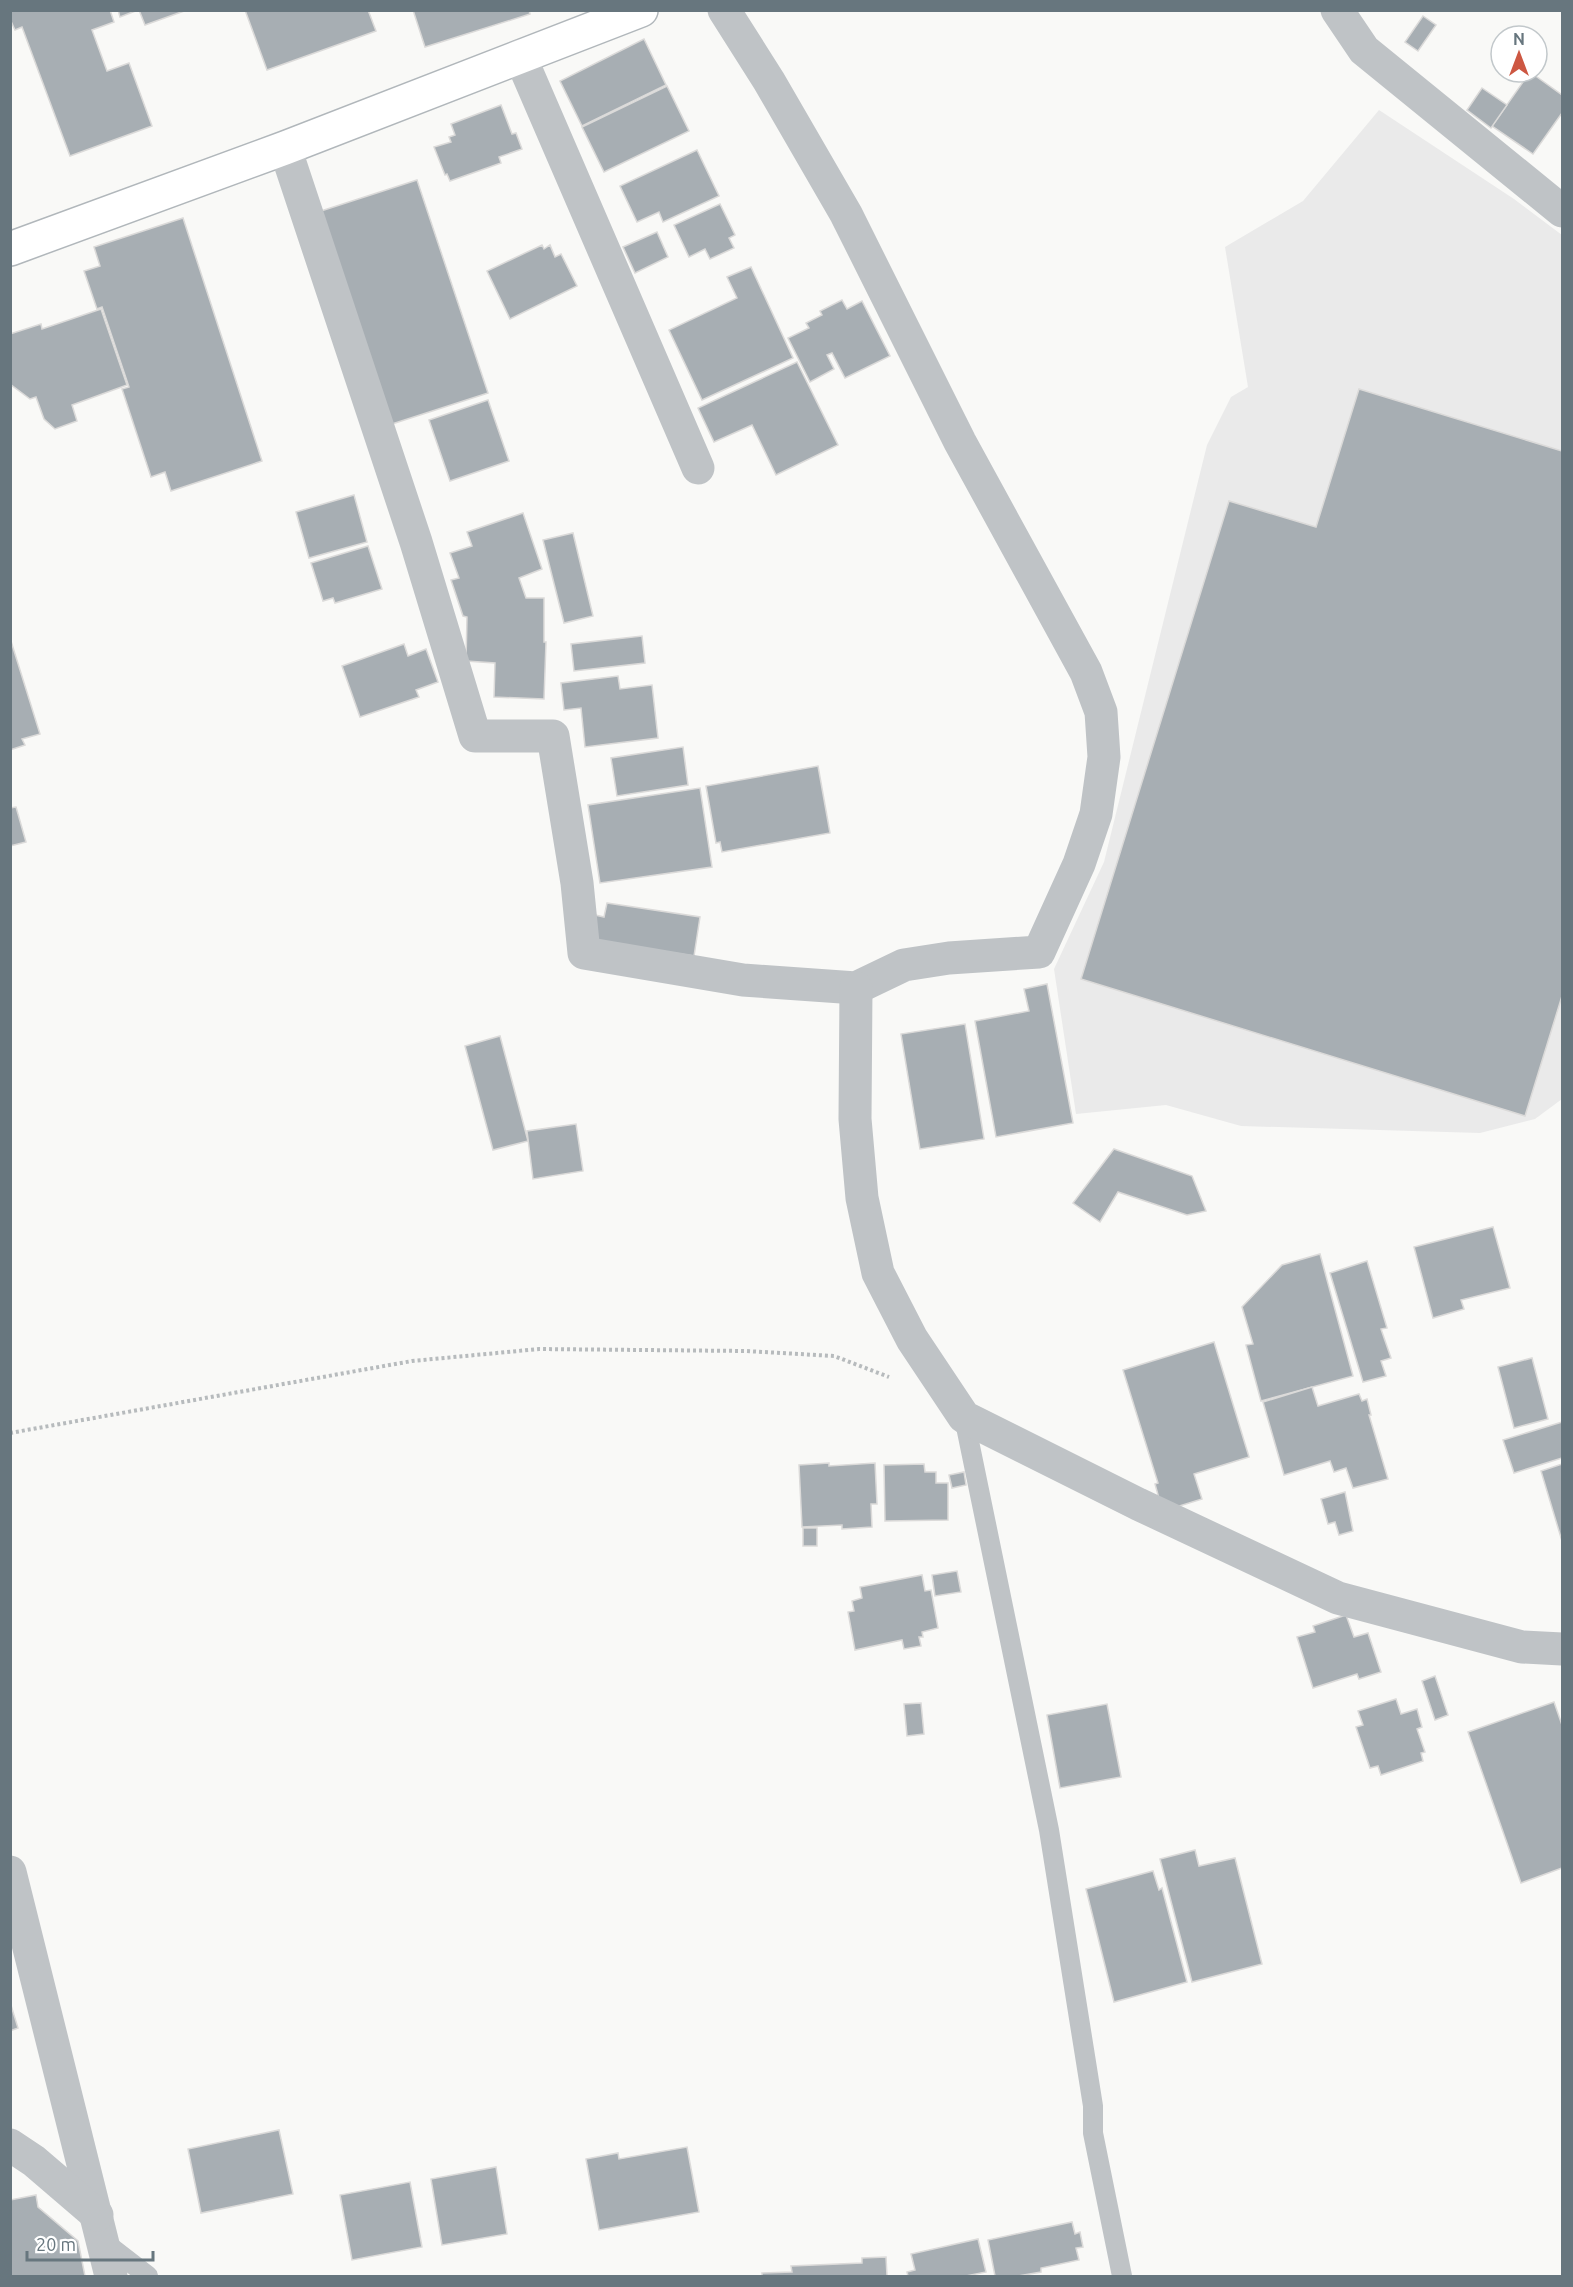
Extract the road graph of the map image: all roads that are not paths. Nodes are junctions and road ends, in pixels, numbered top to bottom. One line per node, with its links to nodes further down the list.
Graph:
1 (641, 10): 4 (street)
2 (724, 10): 9 (street)
3 (1337, 10): 6 (street)
4 (520, 56): 5 (street); 8 (street)
5 (285, 148): 7 (street); 9 (street)
6 (1563, 211)
7 (10, 249)
8 (698, 468)
9 (856, 988): 10 (street)
10 (964, 1417): 11 (street); 17 (lane)
11 (1563, 1649)
12 (10, 1872): 14 (street)
13 (10, 2145): 14 (street)
14 (101, 2228): 15 (street); 16 (lane)
15 (111, 2277)
16 (148, 2277)
17 (1122, 2277)

